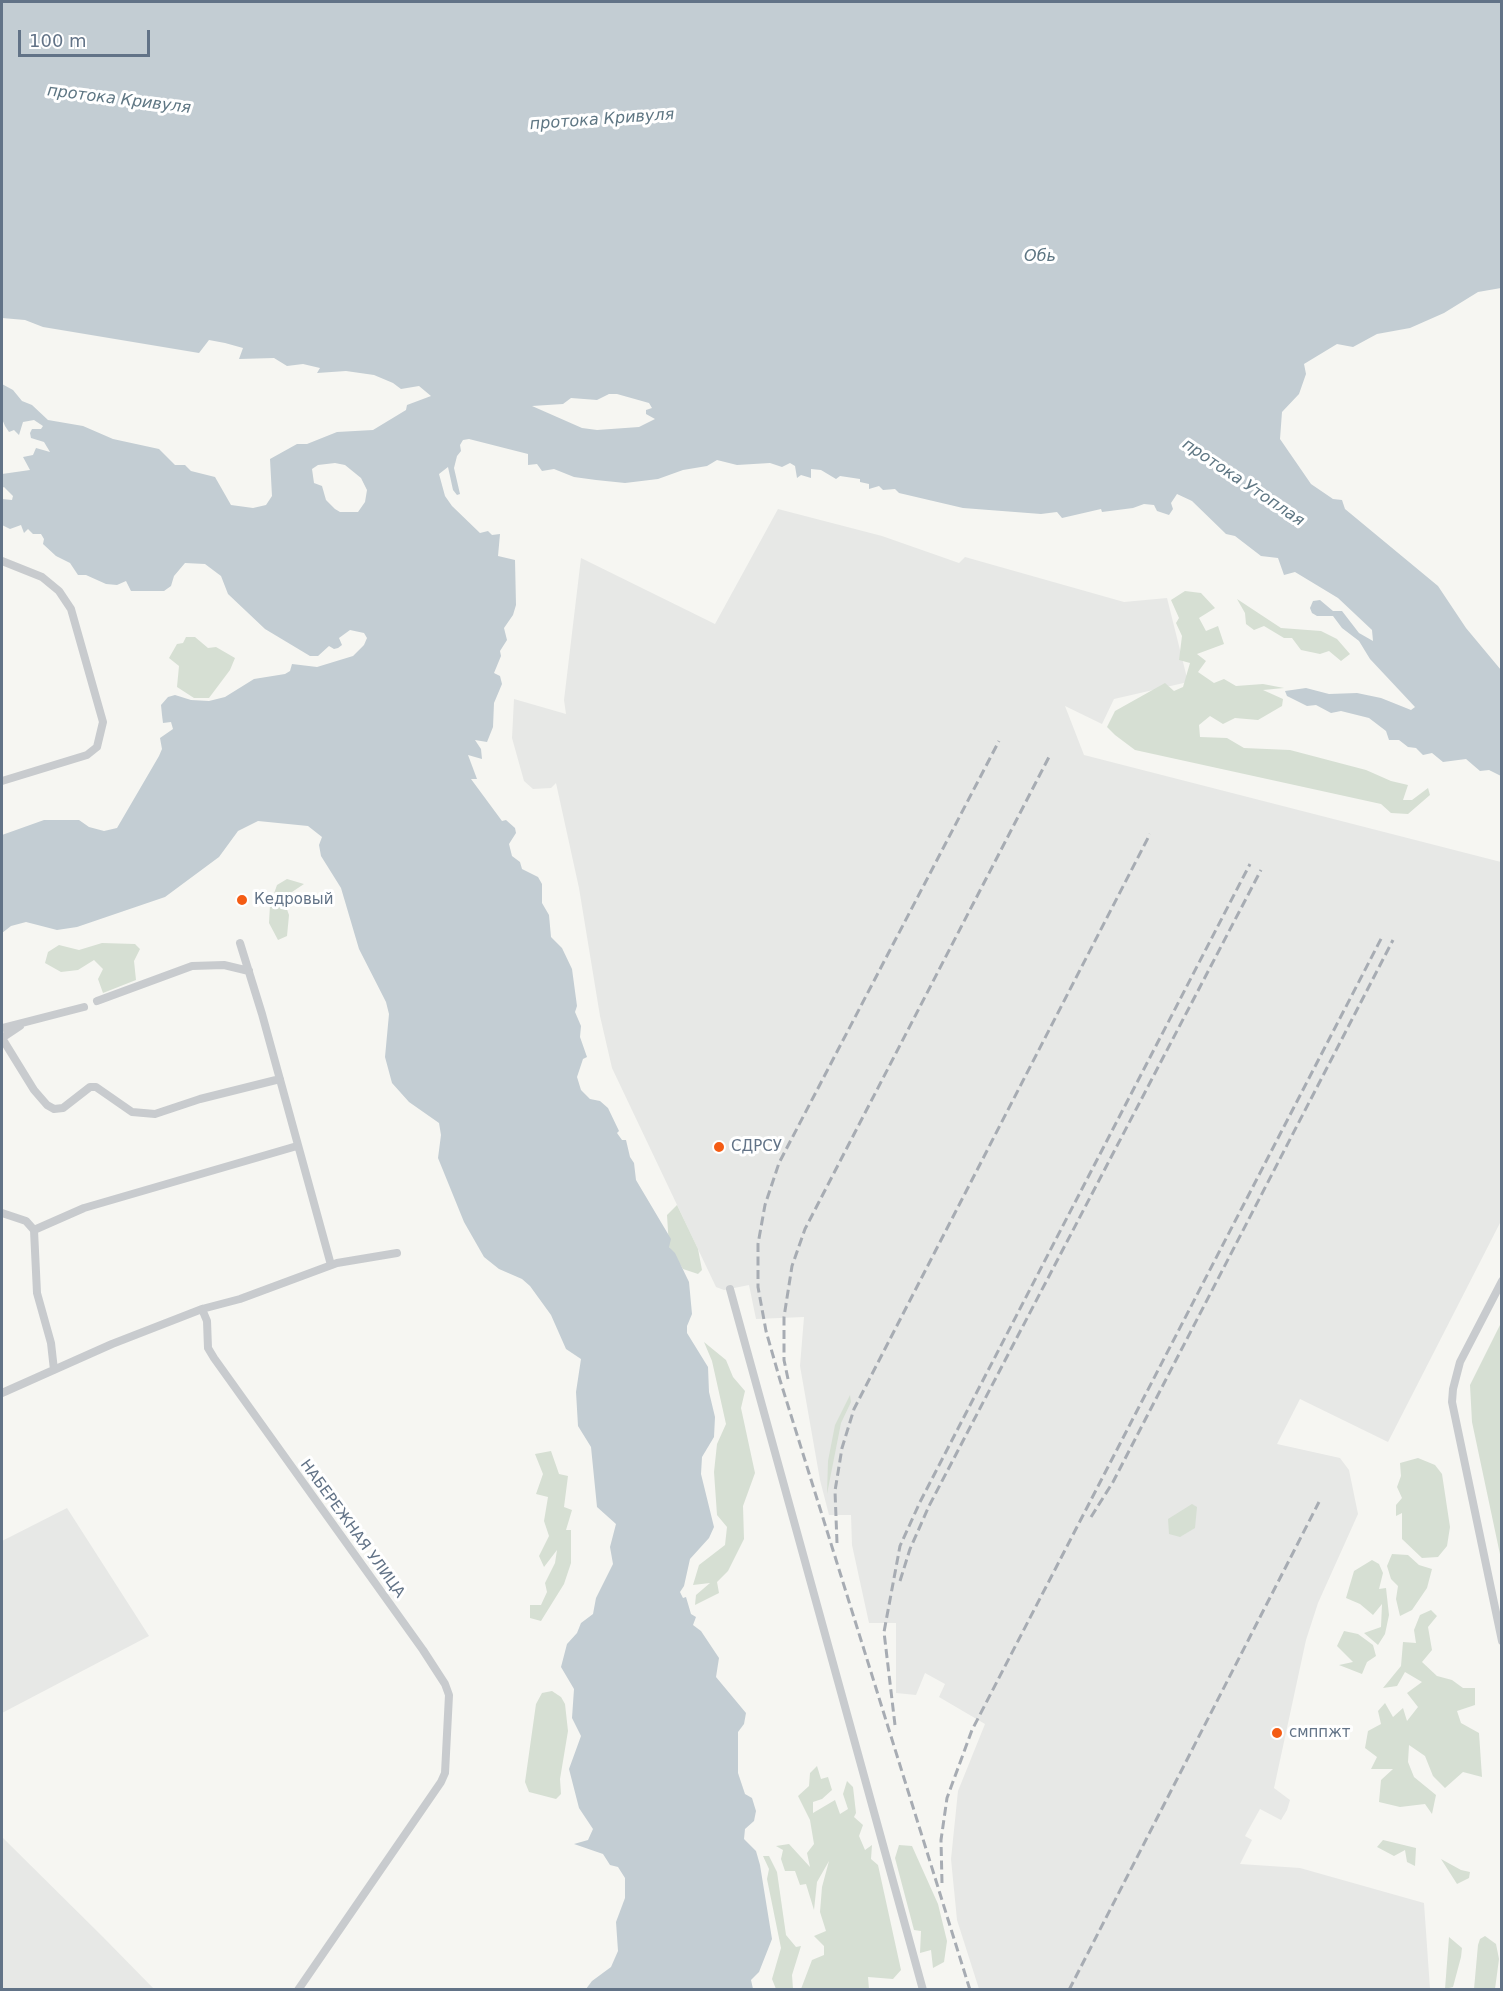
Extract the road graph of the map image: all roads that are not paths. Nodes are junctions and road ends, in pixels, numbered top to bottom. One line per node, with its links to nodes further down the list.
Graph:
1 (2, 561): 2 (street)
2 (2, 781)
3 (240, 943): 4 (street)
4 (249, 972): 5 (street); 10 (street)
5 (97, 1001)
6 (84, 1007): 7 (street)
7 (23, 1024): 8 (street); 9 (street)
8 (2, 1028)
9 (2, 1038): 10 (street)
10 (280, 1079): 11 (street)
11 (297, 1146): 13 (street); 15 (street)
12 (2, 1213): 13 (street)
13 (34, 1230): 19 (street)
14 (396, 1253): 15 (street)
15 (331, 1265): 18 (street)
16 (1502, 1281): 21 (street)
17 (730, 1288): 23 (street)
18 (202, 1309): 19 (street); 22 (street, НАБЕРЕЖНАЯ УЛИЦА)
19 (54, 1370): 20 (street)
20 (2, 1393)
21 (1502, 1641)
22 (298, 1989)
23 (923, 1989)

